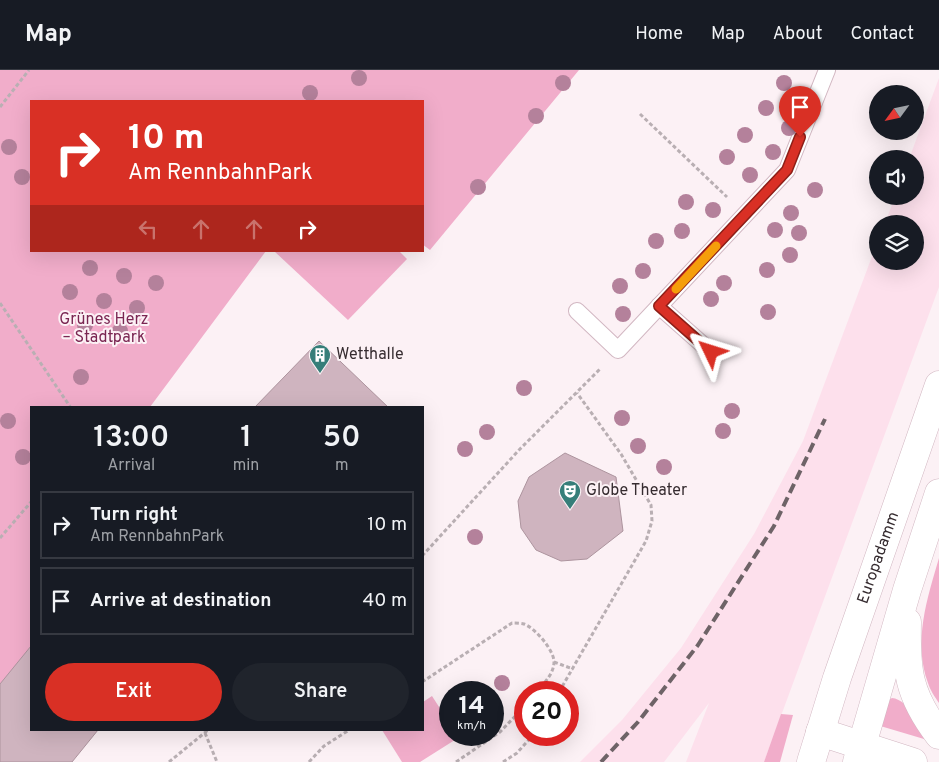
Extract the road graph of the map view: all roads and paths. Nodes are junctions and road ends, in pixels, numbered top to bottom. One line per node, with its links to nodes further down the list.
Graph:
1 (29, 70): 3 (path)
2 (827, 70): 5 (lane)
3 (0, 107)
4 (640, 114): 5 (path)
5 (745, 215): 7 (lane)
6 (0, 303): 13 (path)
7 (659, 306): 9 (lane); 10 (lane)
8 (576, 311): 9 (lane)
9 (618, 350): 12 (path)
10 (711, 352)
11 (939, 385): 27 (main road, Europadamm)
12 (577, 393): 17 (path); 20 (path)
13 (70, 406)
14 (939, 493): 18 (main road)
15 (30, 503): 16 (path)
16 (0, 538)
17 (424, 554)
18 (907, 590): 28 (main road); 30 (main road)
19 (554, 662): 20 (path); 21 (path); 22 (path)
20 (573, 669): 23 (path)
21 (424, 681)
22 (546, 681)
23 (566, 681)
24 (514, 717): 34 (path)
25 (207, 731): 31 (path); 32 (path)
26 (347, 731): 33 (path)
27 (820, 732): 30 (main road); 36 (main road, Europadamm)
28 (939, 734)
29 (523, 746): 35 (path)
30 (859, 753): 37 (main road)
31 (169, 762)
32 (217, 762)
33 (309, 762)
34 (456, 762)
35 (503, 762)
36 (811, 762)
37 (913, 762)

